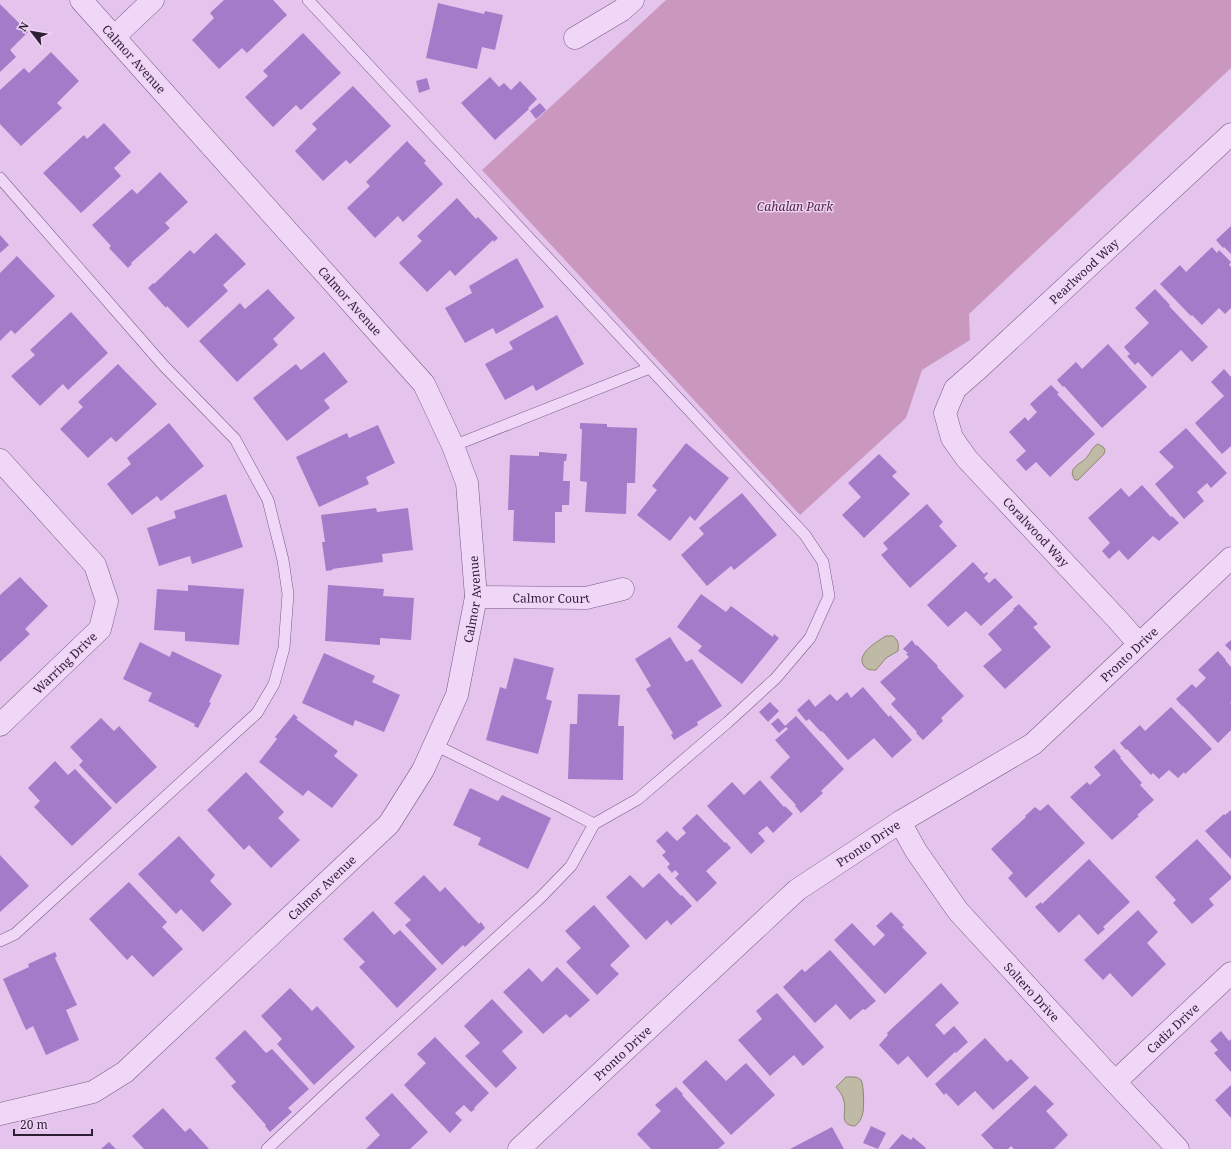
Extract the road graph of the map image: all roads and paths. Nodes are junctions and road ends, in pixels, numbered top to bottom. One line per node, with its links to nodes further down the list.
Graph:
1 (81, 0): 5 (street, Calmor Avenue)
2 (153, 0): 5 (street)
3 (308, 0): 9 (lane)
4 (633, 0): 6 (street)
5 (114, 36): 11 (street, Calmor Avenue)
6 (575, 38)
7 (1231, 134): 10 (street, Pearlwood Way)
8 (0, 178): 21 (lane)
9 (650, 368): 11 (lane); 20 (lane)
10 (945, 414): 16 (street, Coralwood Way)
11 (453, 446): 15 (street, Calmor Avenue)
12 (0, 460): 17 (street, Warring Drive)
13 (1231, 558): 16 (street, Pronto Drive)
14 (624, 589): 15 (street, Calmor Court)
15 (476, 597): 18 (street, Calmor Avenue)
16 (1139, 644): 19 (street, Pronto Drive)
17 (0, 725)
18 (435, 745): 20 (lane); 24 (street, Calmor Avenue)
19 (900, 822): 23 (street, Soltero Drive); 26 (street, Pronto Drive)
20 (594, 824): 25 (lane)
21 (0, 941)
22 (1231, 973): 23 (street, Cadiz Drive)
23 (1115, 1082): 27 (street, Soltero Drive)
24 (0, 1114)
25 (267, 1149)
26 (519, 1149)
27 (1178, 1149)

